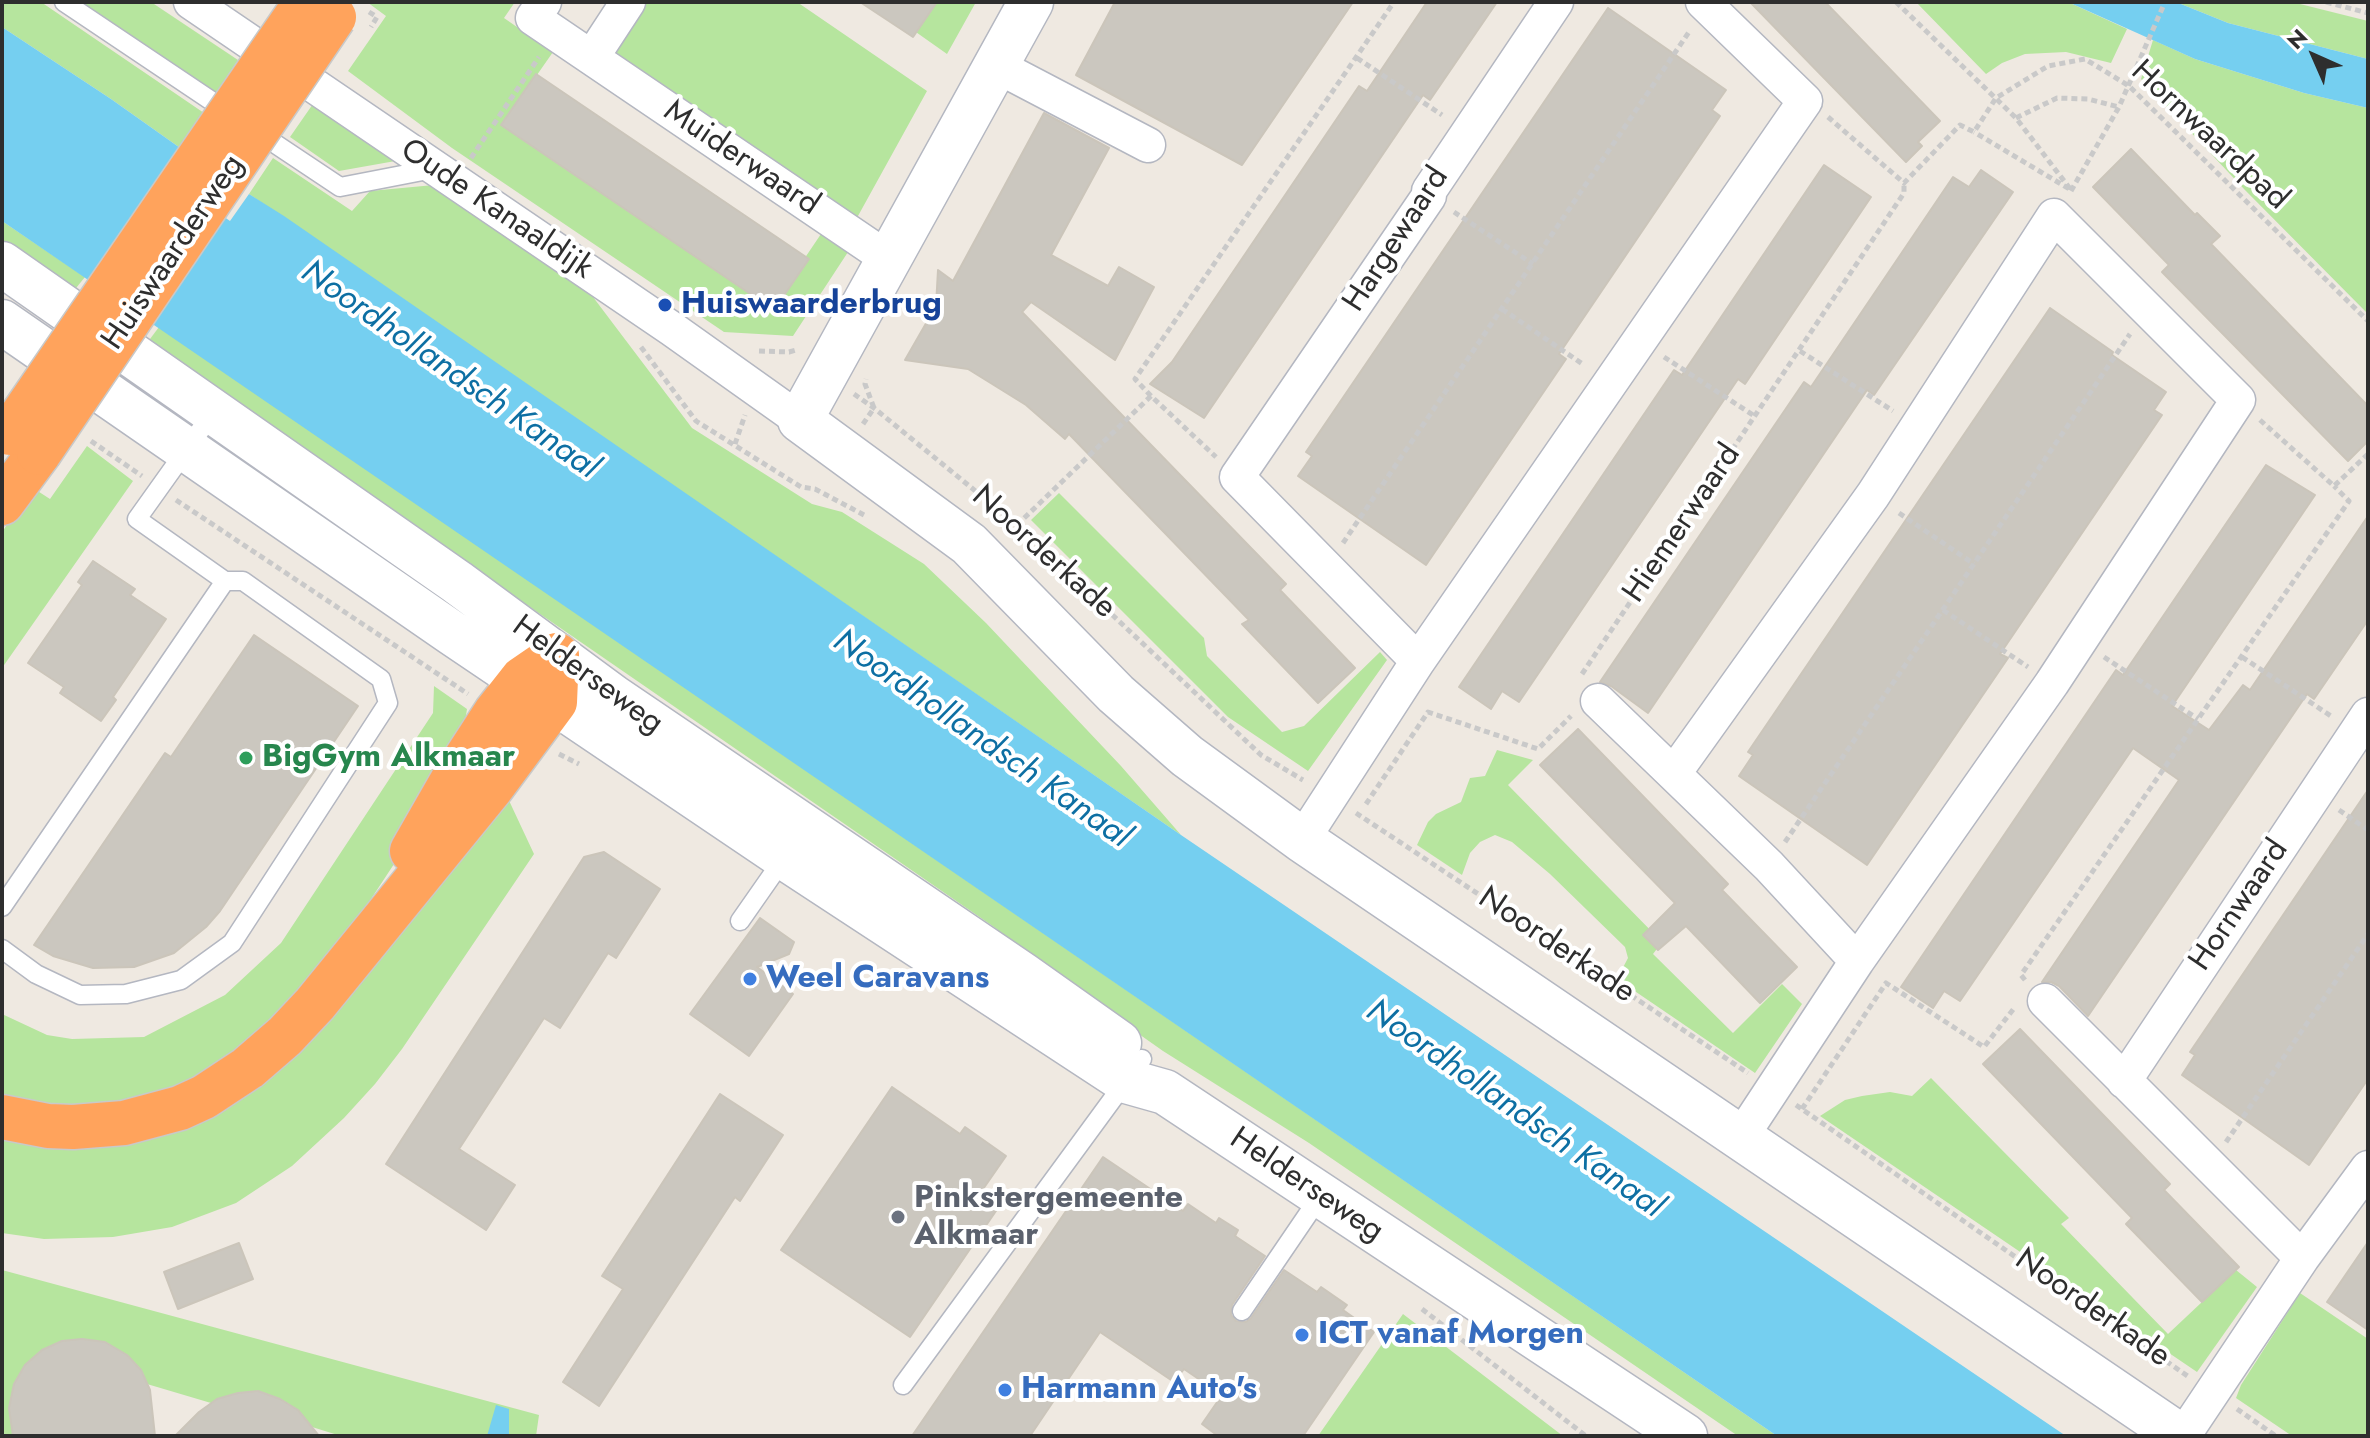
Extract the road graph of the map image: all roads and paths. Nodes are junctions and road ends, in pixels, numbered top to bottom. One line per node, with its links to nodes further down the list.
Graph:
1 (64, 2): 25 (lane)
2 (191, 2): 25 (street, Oude Kanaaldijk)
3 (628, 2): 14 (street)
4 (1031, 2): 16 (main road)
5 (1394, 2): 15 (path)
6 (1556, 2): 23 (street, Hargewaard)
7 (1896, 2): 18 (path)
8 (2165, 2): 17 (path)
9 (2326, 2): 12 (path)
10 (1705, 4): 19 (street); 31 (path)
11 (328, 7): 47 (highway, Huiswaarderweg, bridge)
12 (2368, 13)
13 (549, 17): 14 (street, Muiderwaard); 25 (path)
14 (592, 57): 29 (street, Muiderwaard)
15 (1357, 58): 23 (path); 40 (path)
16 (997, 66): 24 (street); 29 (main road)
17 (2129, 86): 18 (path, Hornwaardpad); 20 (path); 34 (path, Hornwaardpad)
18 (1996, 98): 21 (path); 22 (path, Hornwaardpad)
19 (1805, 101): 26 (path); 37 (street)
20 (2119, 107): 21 (path); 28 (path)
21 (2016, 118): 28 (path)
22 (1974, 132): 26 (path); 28 (path)
23 (1468, 133): 27 (street, Hargewaard)
24 (1148, 145)
25 (443, 176): 45 (street, Oude Kanaaldijk)
26 (1904, 183): 38 (path, Hiemerwaard)
27 (1429, 196): 31 (path); 50 (street, Hargewaard)
28 (2063, 203): 33 (street); 46 (street)
29 (890, 260): 45 (main road)
30 (2, 264): 43 (main road, Helderseweg)
31 (1533, 264): 32 (path)
32 (1502, 309): 39 (path); 57 (path)
33 (2146, 310): 41 (street); 56 (path)
34 (2368, 321)
35 (2, 322): 48 (main road, Helderseweg)
36 (634, 338): 52 (path)
37 (1640, 341): 39 (street); 44 (path)
38 (1800, 351): 44 (path, Hiemerwaard); 46 (path)
39 (1611, 383): 62 (street)
40 (1151, 396): 50 (path); 55 (path)
41 (2238, 400): 51 (path); 60 (street)
42 (874, 408): 55 (path, Noorderkade)
43 (214, 411): 48 (lane); 63 (main road, Helderseweg)
44 (1756, 417): 65 (path, Hiemerwaard)
45 (800, 420): 70 (main road, Noorderkade)
46 (1919, 427): 53 (street)
47 (17, 443): 54 (highway, Huiswaarderweg)
48 (187, 449): 58 (lane); 63 (main road, Helderseweg)
49 (2368, 454): 51 (path)
50 (1237, 477): 57 (street)
51 (2334, 486): 61 (path)
52 (815, 489)
53 (1873, 495): 56 (path); 68 (street)
54 (2, 503)
55 (1017, 525): 69 (path, Noorderkade)
56 (1974, 564): 59 (path)
57 (1326, 567): 62 (street)
58 (225, 581): 73 (lane); 76 (lane)
59 (1943, 610): 64 (path); 72 (path)
60 (2080, 641): 64 (street); 66 (path)
61 (2242, 657): 66 (path); 67 (path)
62 (1418, 661): 69 (street)
63 (545, 679): 71 (main road, Helderseweg); 83 (highway)
64 (2052, 683): 77 (street)
65 (1596, 697): 68 (street); 69 (path)
66 (2198, 719): 78 (path)
67 (2362, 724): 80 (street, Hornwaard)
68 (1674, 773): 72 (street)
69 (1345, 806): 70 (street); 81 (path, Noorderkade)
70 (1302, 840): 84 (main road, Noorderkade)
71 (795, 843): 74 (lane); 79 (main road, Helderseweg)
72 (1769, 866): 77 (street)
73 (2, 907)
74 (740, 921)
75 (2368, 934): 85 (path)
76 (2, 949)
77 (1857, 961): 81 (street)
78 (2038, 994): 80 (street); 82 (path)
79 (1144, 1078): 87 (main road, Helderseweg); 91 (lane)
80 (2124, 1081): 85 (street)
81 (1773, 1090): 82 (path, Noorderkade); 84 (street)
82 (1802, 1109): 92 (path, Noorderkade)
83 (2, 1117)
84 (1741, 1137): 95 (main road, Noorderkade)
85 (2210, 1166): 88 (street)
86 (2368, 1168): 88 (street)
87 (1321, 1195): 89 (main road, Helderseweg); 90 (lane)
88 (2302, 1258): 92 (street)
89 (1447, 1281): 93 (main road, Helderseweg); 94 (main road, Helderseweg)
90 (1242, 1311)
91 (903, 1385)
92 (2212, 1392): 95 (street); 96 (path, Noorderkade)
93 (1636, 1436)
94 (1685, 1436)
95 (2182, 1436)
96 (2276, 1436)

